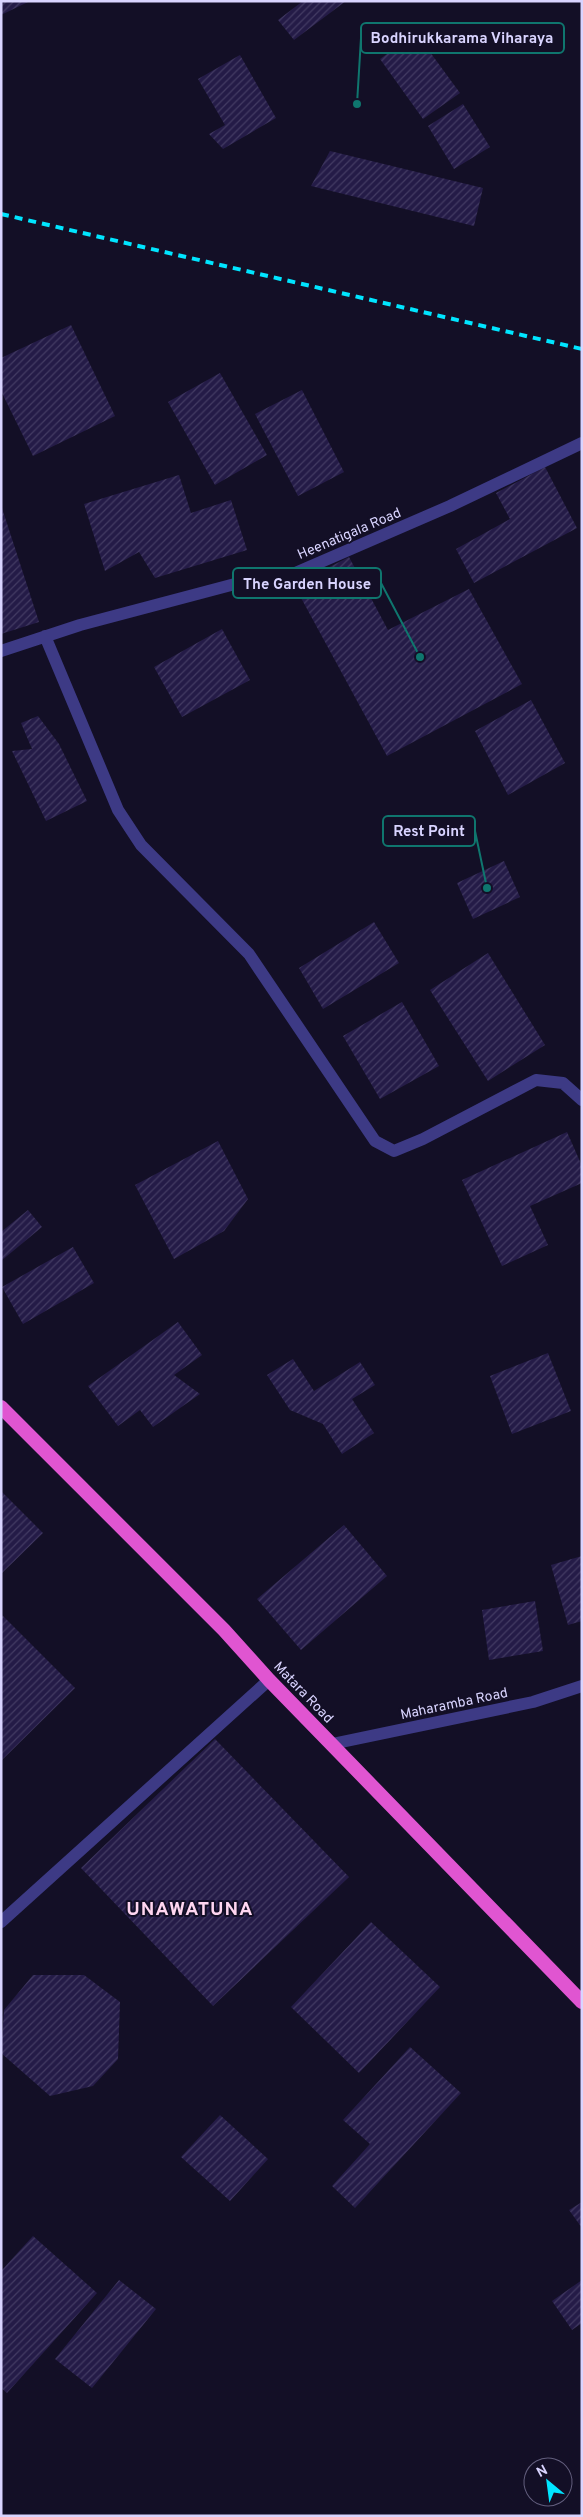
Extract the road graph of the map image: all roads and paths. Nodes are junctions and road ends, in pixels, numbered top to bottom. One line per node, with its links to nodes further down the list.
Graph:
1 (582, 443): 2 (street, Heenatigala Road)
2 (45, 636): 3 (street, Heenatigala Road); 4 (street)
3 (1, 651)
4 (582, 1100)
5 (1, 1407): 6 (highway, Matara Road)
6 (269, 1680): 8 (highway, Matara Road); 9 (street)
7 (582, 1686): 8 (street, Maharamba Road)
8 (332, 1744): 10 (highway, Matara Road)
9 (1, 1922)
10 (582, 2002)

